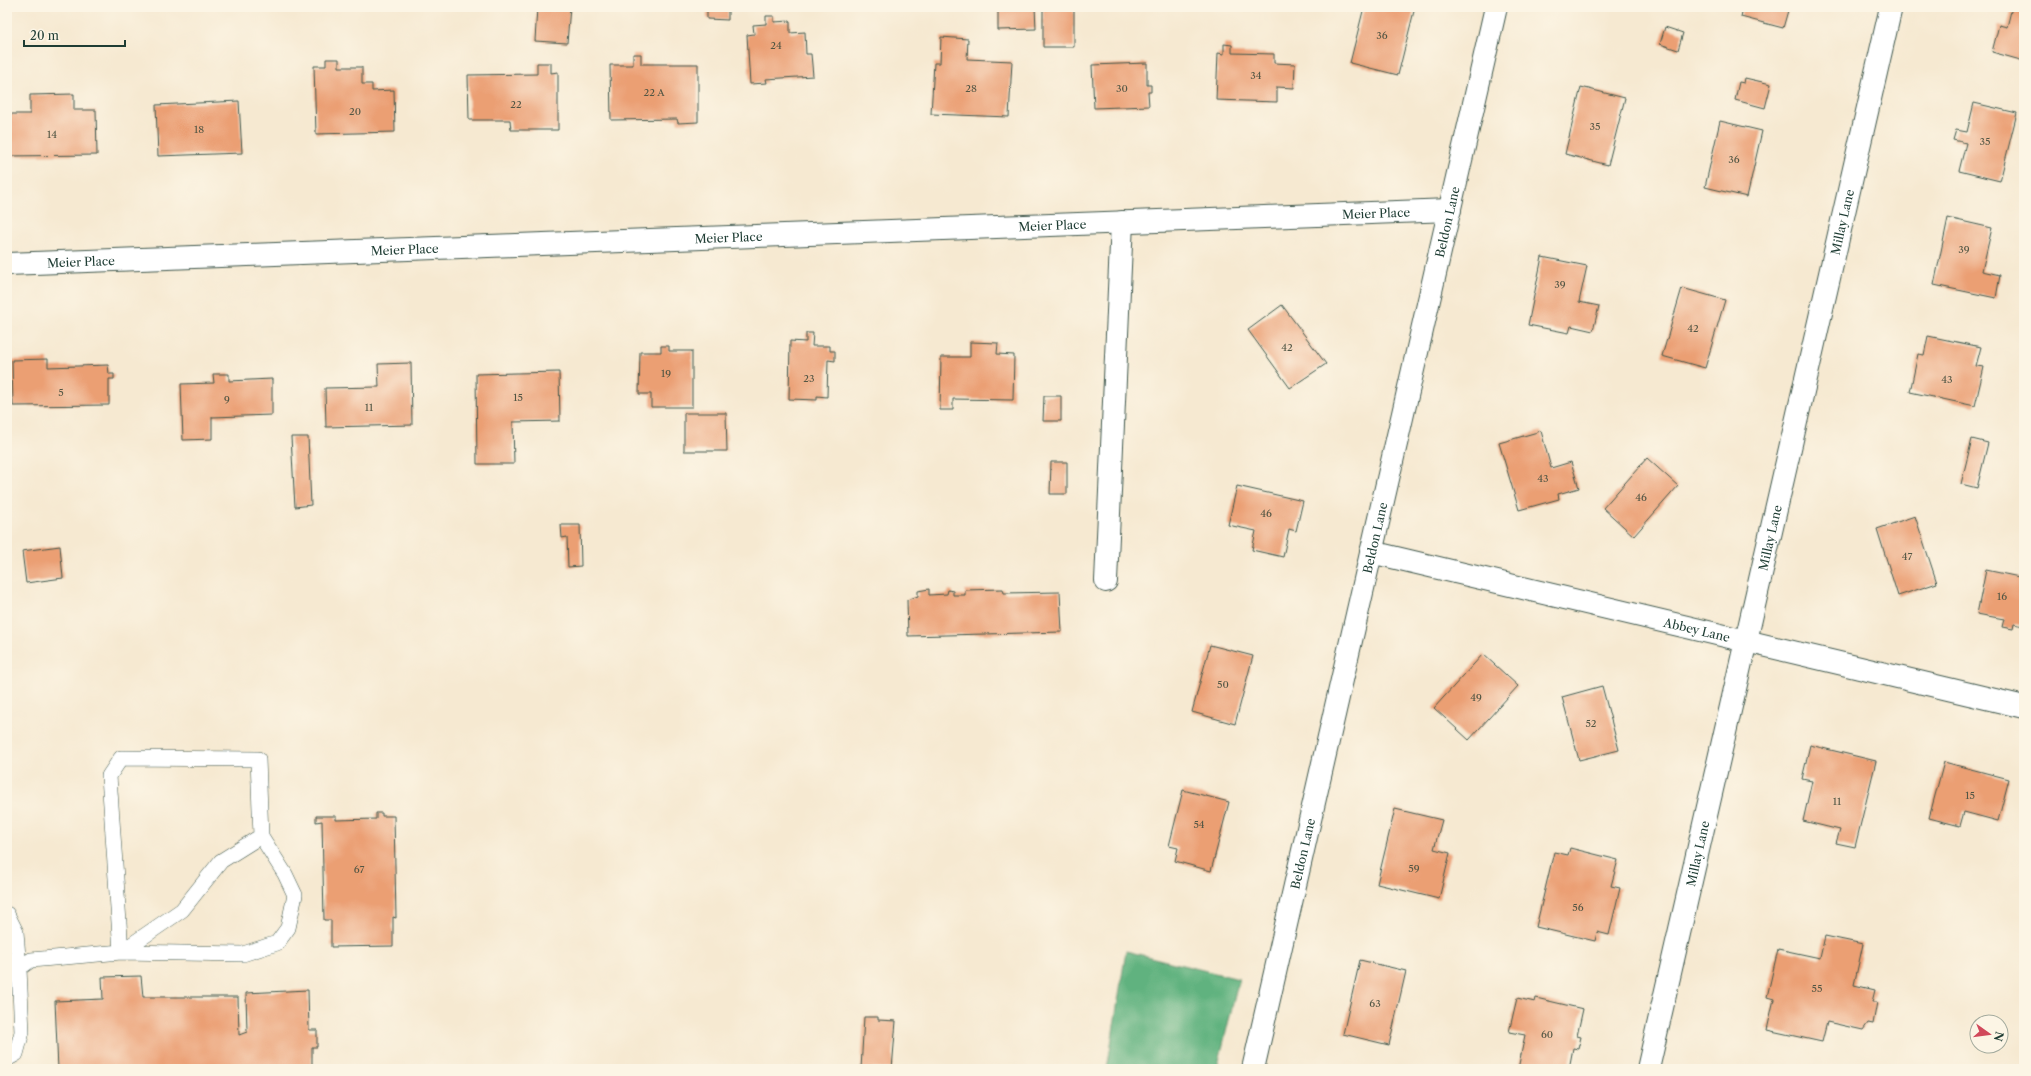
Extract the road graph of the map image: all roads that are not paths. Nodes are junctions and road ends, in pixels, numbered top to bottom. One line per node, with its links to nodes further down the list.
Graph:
1 (1496, 7): 3 (street, Beldon Lane)
2 (1891, 7): 8 (street, Millay Lane)
3 (1450, 210): 4 (street, Meier Place); 6 (street, Beldon Lane)
4 (1122, 222): 5 (street, Meier Place); 7 (street)
5 (7, 264)
6 (1371, 552): 8 (street, Abbey Lane); 15 (street, Beldon Lane)
7 (1106, 581)
8 (1746, 642): 9 (street, Abbey Lane); 16 (street, Millay Lane)
9 (2024, 707)
10 (261, 836): 12 (lane); 12 (lane); 12 (lane)
11 (7, 914): 13 (lane)
12 (121, 952): 13 (lane)
13 (13, 973): 14 (lane)
14 (7, 1059)
15 (1253, 1069)
16 (1648, 1069)

